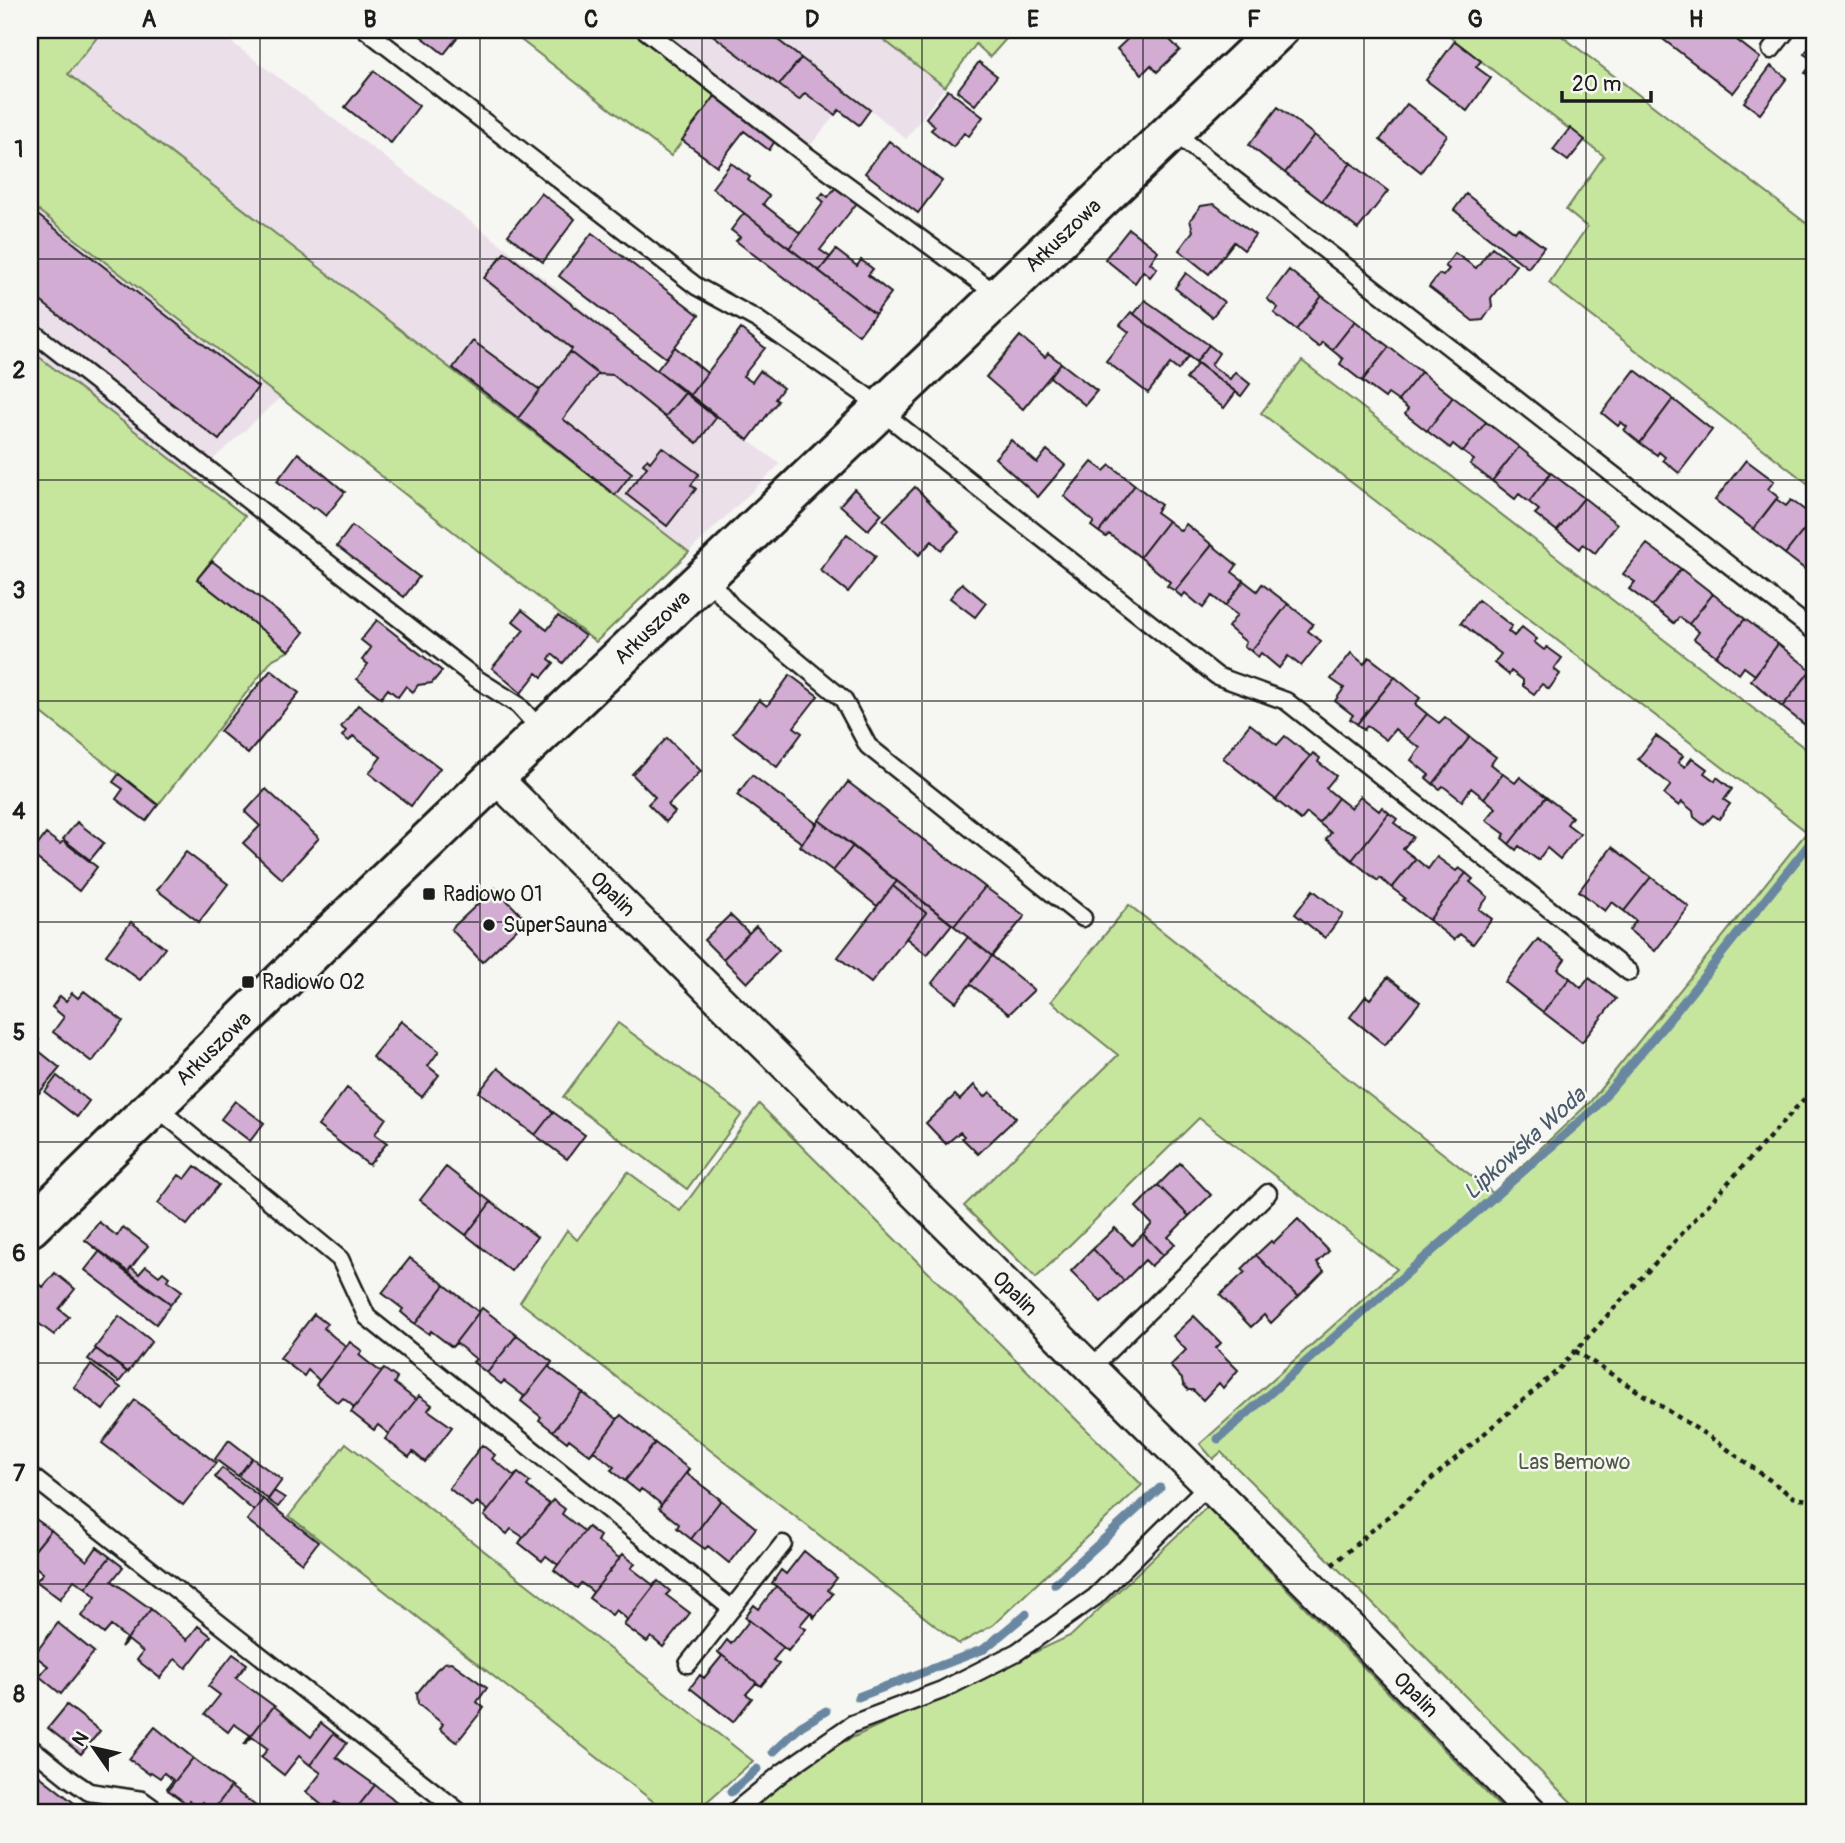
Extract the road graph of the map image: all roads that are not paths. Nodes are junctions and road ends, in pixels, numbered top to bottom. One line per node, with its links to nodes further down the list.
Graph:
1 (366, 30): 9 (lane)
2 (645, 30): 7 (lane)
3 (1278, 30): 6 (main road, Arkuszowa)
4 (1787, 30): 5 (lane)
5 (1771, 50)
6 (1172, 131): 7 (main road, Arkuszowa); 11 (lane)
7 (999, 296): 9 (main road, Arkuszowa)
8 (30, 330): 12 (lane)
9 (880, 410): 10 (main road, Arkuszowa); 15 (lane)
10 (705, 575): 12 (main road, Arkuszowa); 14 (lane)
11 (1815, 632)
12 (542, 731): 13 (main road, Arkuszowa)
13 (495, 777): 16 (main road, Arkuszowa); 19 (street, Opalin)
14 (1083, 918)
15 (1629, 972)
16 (155, 1106): 18 (main road, Arkuszowa); 23 (lane)
17 (1268, 1193): 19 (lane)
18 (34, 1213)
19 (1090, 1369): 21 (street, Opalin)
20 (30, 1475): 27 (lane)
21 (1207, 1486): 28 (lane); 29 (street, Opalin)
22 (783, 1544): 23 (lane)
23 (732, 1609): 24 (lane)
24 (688, 1664)
25 (30, 1747): 26 (lane)
26 (160, 1813)
27 (460, 1813)
28 (733, 1813)
29 (1532, 1813)

